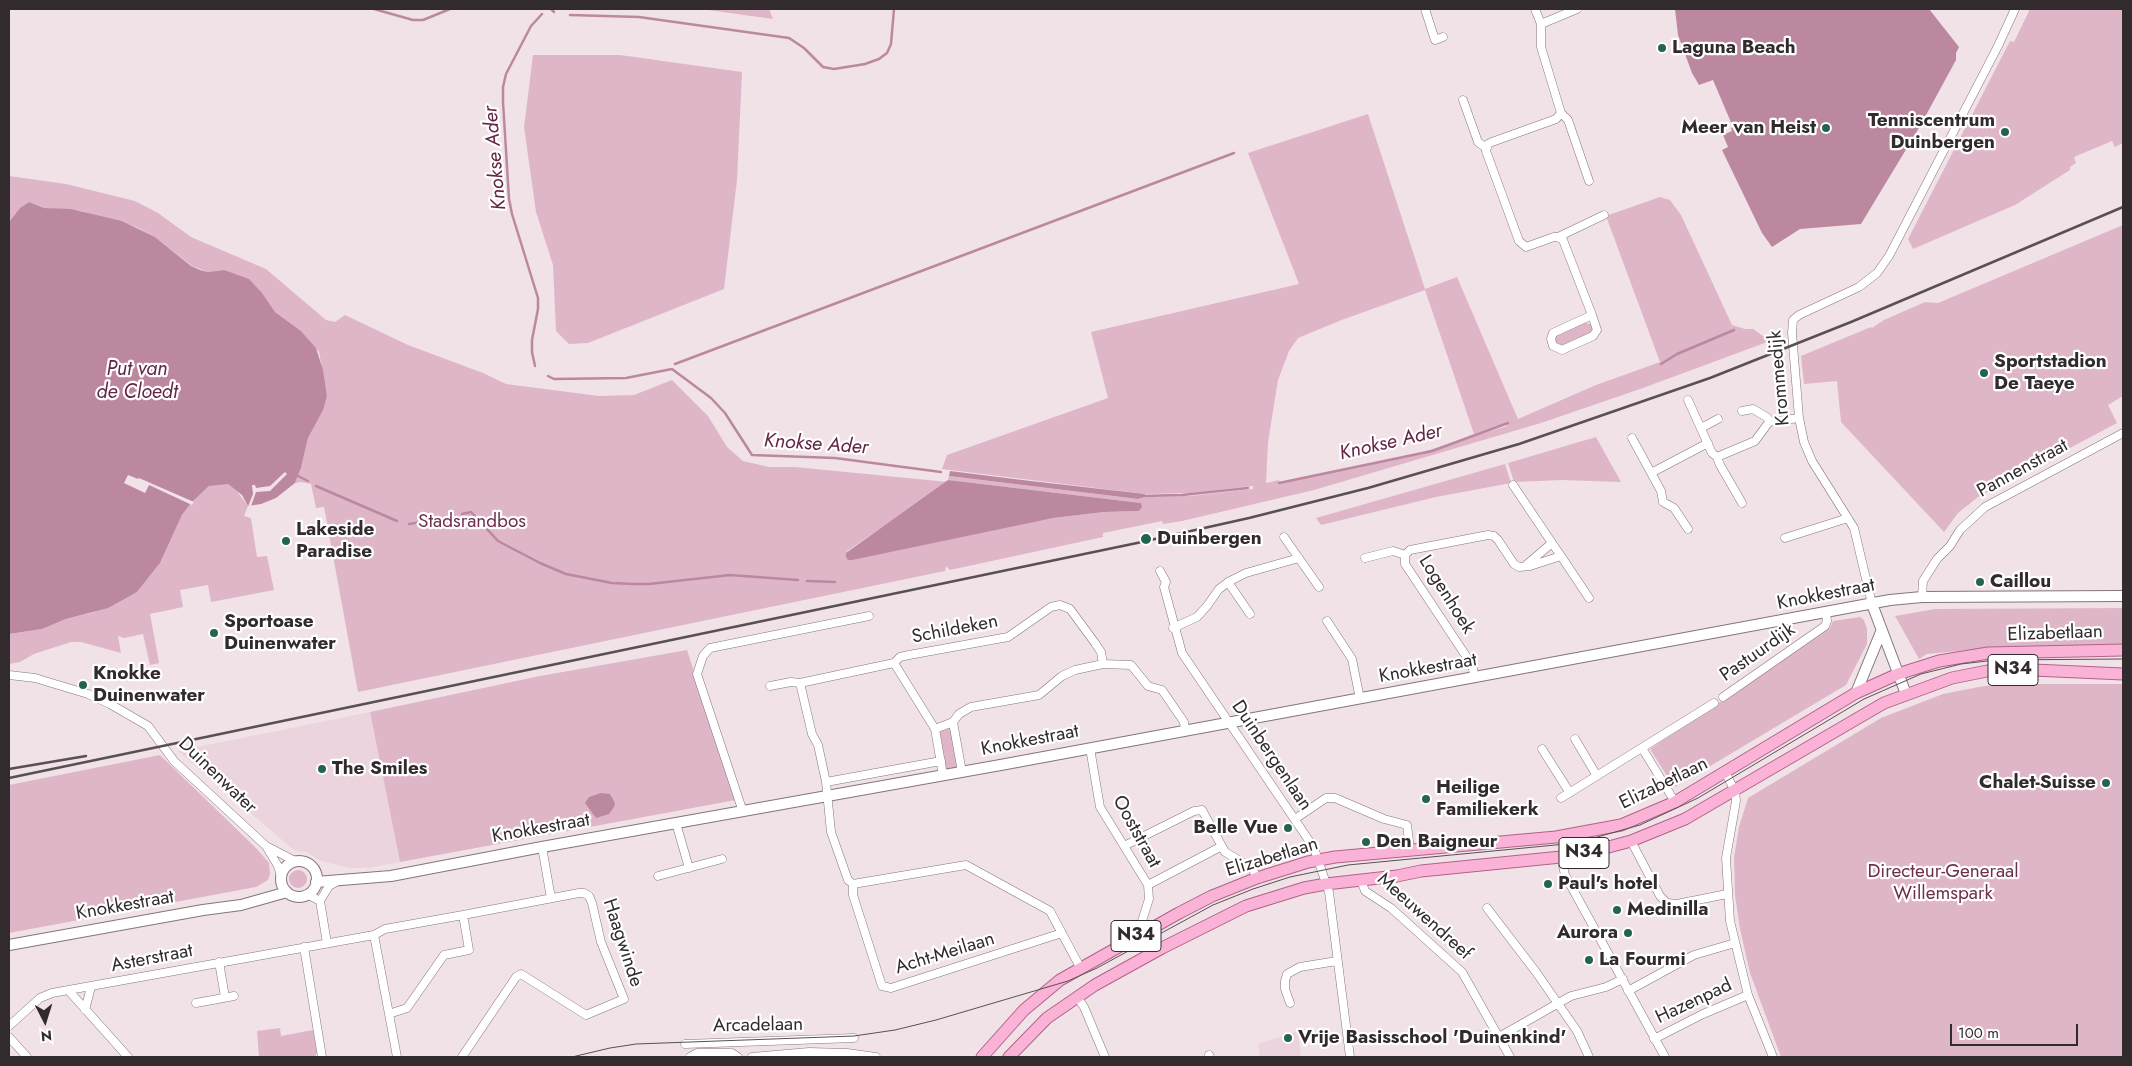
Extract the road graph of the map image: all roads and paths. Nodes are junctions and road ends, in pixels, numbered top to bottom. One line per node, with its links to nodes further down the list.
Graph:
1 (1425, 9): 6 (street)
2 (1535, 9): 5 (street)
3 (1577, 9): 5 (street)
4 (2015, 9): 16 (street, Krommedijk)
5 (1541, 24): 8 (street)
6 (1443, 37)
7 (1463, 100): 9 (street)
8 (1562, 112): 9 (street); 10 (street)
9 (1486, 148): 12 (street)
10 (1589, 181)
11 (1604, 215): 12 (street)
12 (1558, 237): 13 (street)
13 (1592, 315): 13 (street)
14 (1688, 400): 19 (street)
15 (1742, 411): 18 (street)
16 (1799, 418): 18 (street); 29 (street, Krommedijk)
17 (1718, 419): 19 (street)
18 (1769, 422): 23 (street)
19 (1701, 428): 22 (street)
20 (2123, 433): 43 (street, Pannenstraat)
21 (1632, 438): 24 (street)
22 (1708, 443): 23 (street); 24 (street)
23 (1718, 457): 27 (street)
24 (1651, 473): 26 (street)
25 (1513, 485): 33 (street)
26 (1663, 502): 28 (street); 30 (street)
27 (1742, 503)
28 (1655, 507)
29 (1848, 518): 32 (street); 45 (street, Krommedijk)
30 (1688, 530)
31 (1284, 537): 36 (street)
32 (1784, 538)
33 (1552, 543): 35 (street); 38 (street)
34 (1405, 555): 37 (street, Logenhoek); 38 (street, Logenhoek); 58 (street, Logenhoek)
35 (1561, 556): 38 (street); 44 (street)
36 (1298, 558): 40 (street); 41 (street)
37 (1365, 558)
38 (1525, 566)
39 (1160, 571): 50 (street, Duinbergenlaan)
40 (1228, 582): 47 (street); 50 (street)
41 (1320, 587)
42 (2123, 596): 43 (street, Knokkestraat)
43 (1922, 597): 45 (street, Knokkestraat)
44 (1589, 598)
45 (1872, 604): 46 (street, Knokkestraat); 51 (street, Krommedijk)
46 (1826, 613): 58 (street, Knokkestraat); 63 (street, Pastuurdijk)
47 (1250, 614)
48 (870, 616): 85 (street)
49 (1327, 622): 64 (street)
50 (1173, 628): 67 (street, Duinbergenlaan)
51 (1881, 632): 55 (street, Krommedijk); 61 (street)
52 (2123, 650): 55 (main road, Elizabetlaan / N34)
53 (894, 663): 54 (street, Schildeken); 59 (street, Schildeken); 68 (street, Schildeken)
54 (1103, 664): 66 (street); 69 (street)
55 (1898, 674): 61 (main road, Elizabetlaan / N34); 62 (street, Krommedijk)
56 (2123, 674): 62 (main road, Elizabetlaan / N34)
57 (9, 675): 89 (street, Duinenwater)
58 (1475, 678): 64 (street, Knokkestraat)
59 (800, 683): 60 (street, Schildeken); 79 (street)
60 (770, 686)
61 (1856, 692): 76 (main road, Elizabetlaan / N34)
62 (1906, 694): 80 (main road, Elizabetlaan / N34)
63 (1723, 697)
64 (1360, 699): 67 (street, Knokkestraat)
65 (1714, 703): 72 (street, Pastuurdijk)
66 (953, 722): 68 (street); 75 (street)
67 (1228, 722): 69 (street, Knokkestraat); 86 (street, Duinbergenlaan)
68 (935, 729): 74 (street, Schildeken)
69 (1185, 730): 71 (street, Knokkestraat)
70 (1575, 739): 78 (street)
71 (1090, 748): 75 (street, Knokkestraat); 90 (street, Ooststraat)
72 (1642, 748): 78 (street, Pastuurdijk); 84 (street)
73 (1542, 749): 81 (street)
74 (941, 762): 77 (street, Schildeken); 79 (street)
75 (962, 772): 77 (street, Knokkestraat)
76 (1725, 772): 80 (street); 84 (main road, Elizabetlaan / N34)
77 (944, 775): 82 (street, Knokkestraat)
78 (1598, 776): 81 (street, Pastuurdijk)
79 (826, 782): 82 (street)
80 (1735, 791): 88 (main road, Elizabetlaan / N34); 110 (street)
81 (1570, 793): 83 (street, Pastuurdijk)
82 (829, 796): 85 (street, Knokkestraat); 105 (street, Acht-Meilaan)
83 (1561, 798)
84 (1675, 802): 93 (main road, Elizabetlaan / N34)
85 (743, 812): 87 (street, Knokkestraat)
86 (1294, 819): 93 (street); 96 (street, Duinbergenlaan)
87 (676, 823): 92 (street, Knokkestraat); 98 (street)
88 (1631, 841): 94 (main road, Elizabetlaan / N34); 110 (street)
89 (266, 846): 97 (street, Duinenwater); 102 (street, Duinenwater)
90 (1124, 846): 91 (street); 107 (street, Ooststraat)
91 (1222, 846): 101 (street); 107 (street)
92 (542, 847): 103 (street, Knokkestraat); 111 (street)
93 (1410, 850): 96 (main road, Elizabetlaan / N34)
94 (1561, 857): 104 (main road, Elizabetlaan / N34); 126 (street)
95 (722, 860): 98 (street)
96 (1318, 860): 101 (main road, Elizabetlaan / N34); 106 (street, Duinbergenlaan)
97 (295, 861): 100 (street); 102 (street)
98 (689, 868): 99 (street)
99 (658, 876)
100 (316, 877): 103 (street, Knokkestraat); 109 (street)
101 (1256, 878): 116 (main road, Elizabetlaan / N34)
102 (281, 879): 108 (street); 113 (street, Knokkestraat)
103 (346, 879): 112 (street)
104 (1361, 880): 106 (main road, Elizabetlaan / N34); 139 (street, Meeuwendreef)
105 (853, 884): 117 (street); 117 (street, Acht-Meilaan)
106 (1326, 884): 123 (street, Duinbergenlaan); 131 (main road, Elizabetlaan / N34)
107 (1148, 886): 116 (street, Ooststraat)
108 (287, 892): 109 (street); 113 (street, Knokkestraat)
109 (307, 894): 112 (street)
110 (1727, 894): 120 (street)
111 (552, 898): 115 (street, Haagwinde); 149 (street, Haagwinde)
112 (320, 901): 119 (street)
113 (249, 903): 121 (street, Knokkestraat)
114 (1487, 908): 134 (street)
115 (463, 915): 118 (street, Haagwinde); 136 (street)
116 (1146, 931): 125 (main road, Elizabetlaan / N34)
117 (1062, 933): 125 (street)
118 (374, 935): 119 (street, Haagwinde); 136 (street)
119 (328, 943): 122 (street, Asterstraat)
120 (1735, 943): 129 (street); 130 (street)
121 (9, 945)
122 (304, 947): 124 (street, Asterstraat); 147 (street)
123 (1337, 961): 132 (street); 157 (street, Duinbergenlaan)
124 (218, 962): 127 (street, Asterstraat); 133 (street, Asterstraat)
125 (1080, 967): 154 (main road, Elizabetlaan / N34)
126 (1622, 979): 129 (street); 134 (street)
127 (91, 986): 128 (street, Asterstraat); 135 (street, Asterstraat)
128 (69, 991): 135 (street); 137 (street, Asterstraat)
129 (1628, 991): 142 (street)
130 (1748, 995): 142 (street, Hazenpad); 161 (street)
131 (1077, 997): 155 (main road, Elizabetlaan / N34); 156 (street)
132 (1279, 1002)
133 (196, 1003)
134 (1556, 1004): 139 (street); 159 (street)
135 (85, 1010): 146 (street)
136 (389, 1014): 148 (street)
137 (9, 1026)
138 (9, 1037): 145 (street)
139 (1499, 1037): 158 (street, Meeuwendreef)
140 (854, 1038): 141 (street, Arcadelaan)
141 (831, 1039): 143 (street, Arcadelaan); 144 (street)
142 (1654, 1039): 160 (street)
143 (685, 1044)
144 (833, 1052): 152 (street, Arcadelaan); 153 (street, Arcadelaan)
145 (27, 1057)
146 (128, 1057)
147 (322, 1057)
148 (397, 1057)
149 (462, 1057)
150 (690, 1057): 151 (street, Arcadelaan)
151 (738, 1057)
152 (752, 1057)
153 (873, 1057)
154 (982, 1057)
155 (1008, 1057)
156 (1105, 1057)
157 (1350, 1057)
158 (1510, 1057)
159 (1589, 1057)
160 (1665, 1057)
161 (1773, 1057)

